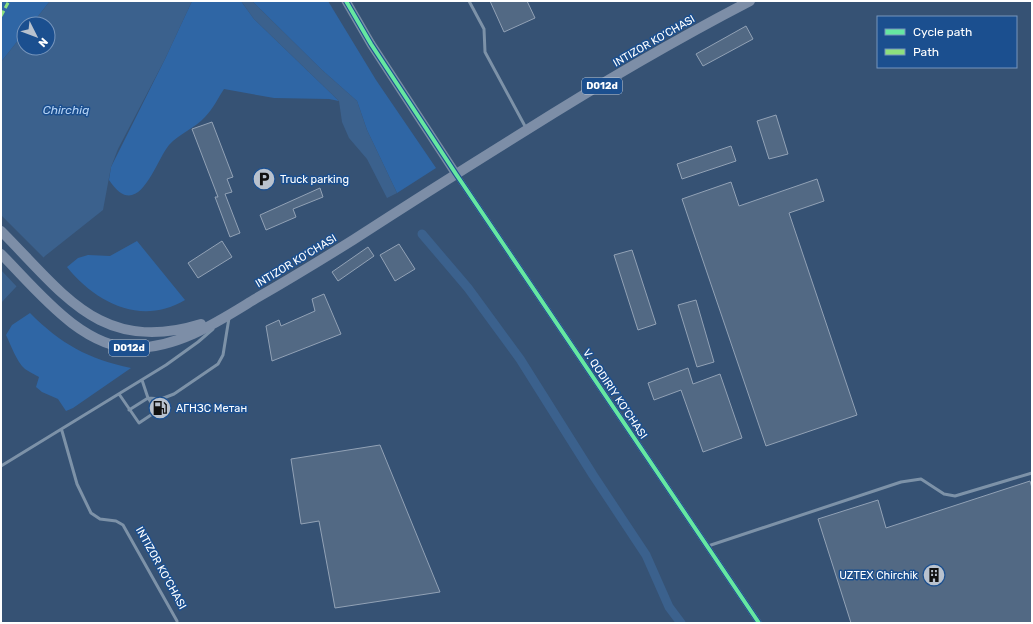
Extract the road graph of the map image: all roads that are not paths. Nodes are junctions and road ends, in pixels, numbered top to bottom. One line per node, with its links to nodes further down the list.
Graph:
1 (346, 1): 5 (street)
2 (469, 1): 4 (lane)
3 (750, 1): 4 (main road, INTIZOR KO‘CHASI / D012d)
4 (527, 130): 5 (main road, INTIZOR KO‘CHASI / D012d)
5 (456, 174): 8 (main road, INTIZOR KO‘CHASI / D012d); 16 (street, V. QODIRIY KO‘CHASI)
6 (1, 231): 8 (main road, D012d)
7 (1, 254): 8 (main road, D012d)
8 (230, 314): 9 (lane, INTIZOR KO‘CHASI); 11 (lane)
9 (142, 380): 10 (lane, INTIZOR KO‘CHASI); 11 (lane)
10 (119, 394): 12 (lane); 13 (lane, INTIZOR KO‘CHASI)
11 (148, 398): 12 (lane); 12 (lane)
12 (129, 410)
13 (62, 431): 14 (lane); 17 (lane, INTIZOR KO‘CHASI)
14 (1, 466)
15 (1032, 473): 16 (lane)
16 (708, 546): 18 (street, V. QODIRIY KO‘CHASI)
17 (177, 621)
18 (759, 623)

